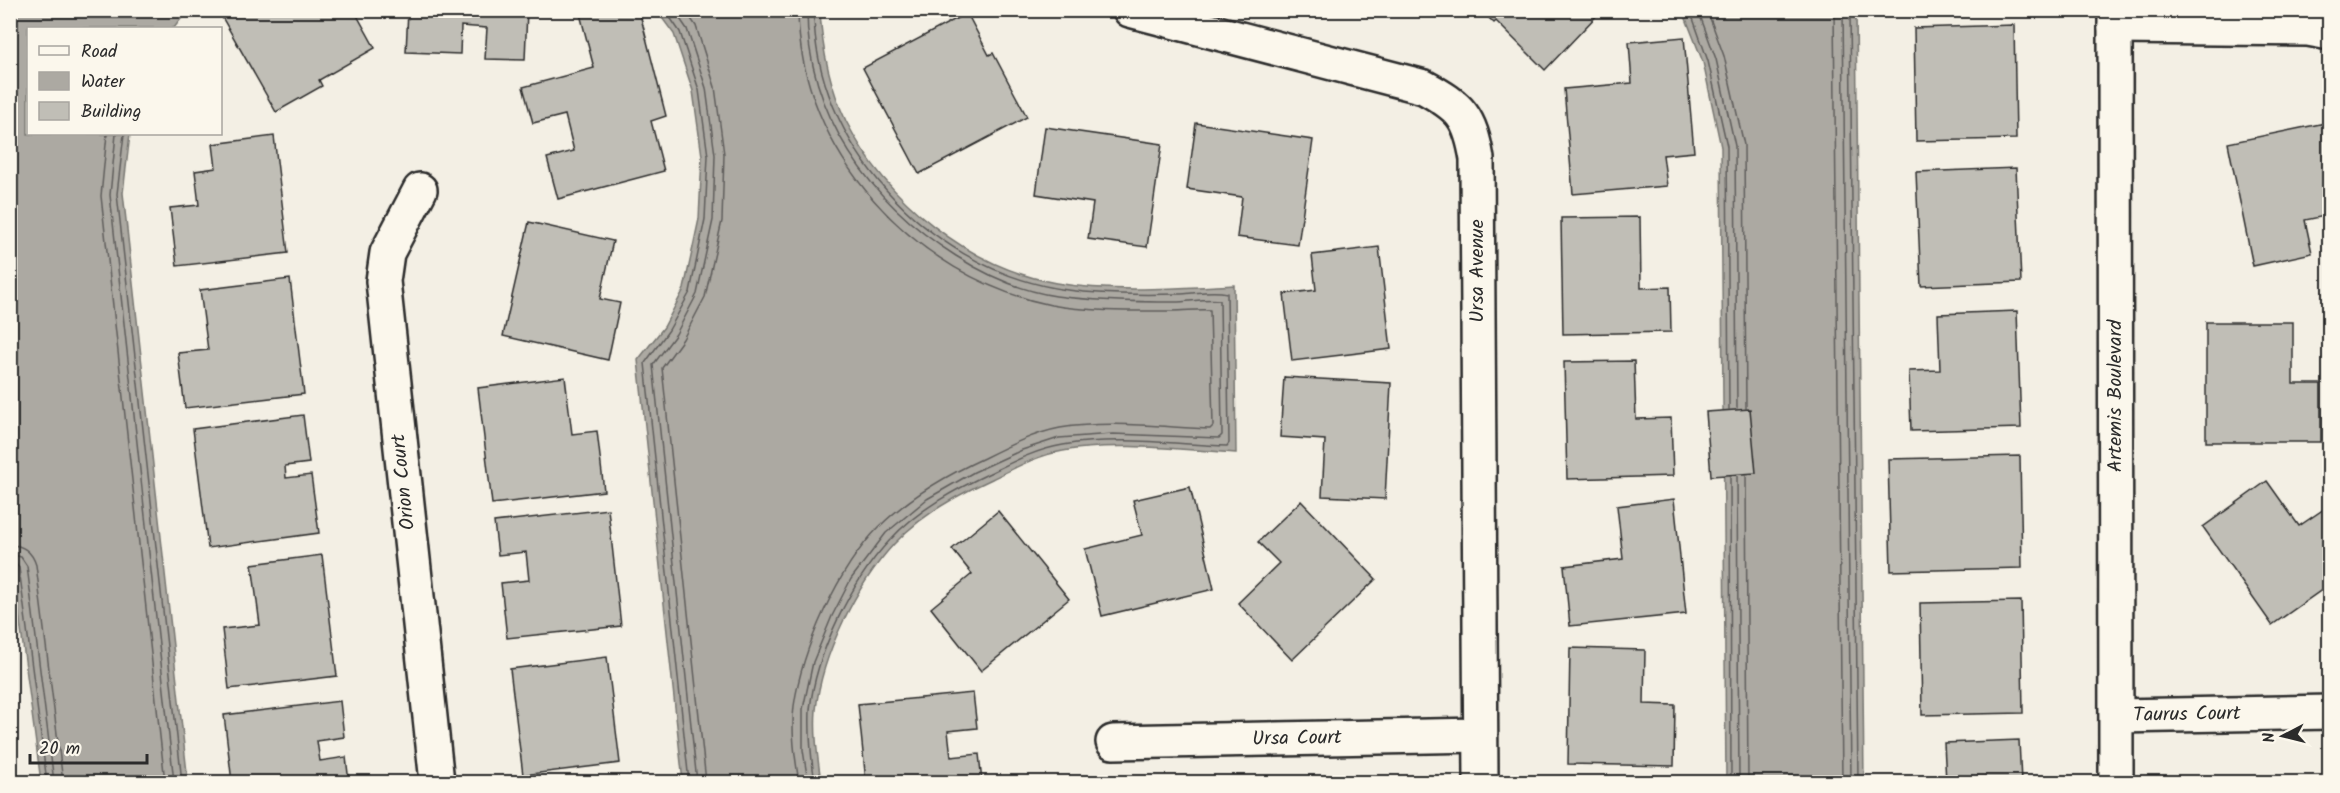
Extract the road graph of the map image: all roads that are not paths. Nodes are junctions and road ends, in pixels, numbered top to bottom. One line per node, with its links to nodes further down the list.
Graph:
1 (1130, 10): 7 (street, Ursa Avenue)
2 (2115, 19): 3 (street); 6 (street, Artemis Boulevard)
3 (2330, 33)
4 (420, 190): 9 (street, Orion Court)
5 (2330, 712): 6 (street, Taurus Court)
6 (2117, 716): 11 (street, Artemis Boulevard)
7 (1480, 735): 8 (street, Ursa Court); 10 (street, Ursa Avenue)
8 (1113, 742)
9 (437, 783)
10 (1481, 783)
11 (2116, 783)

